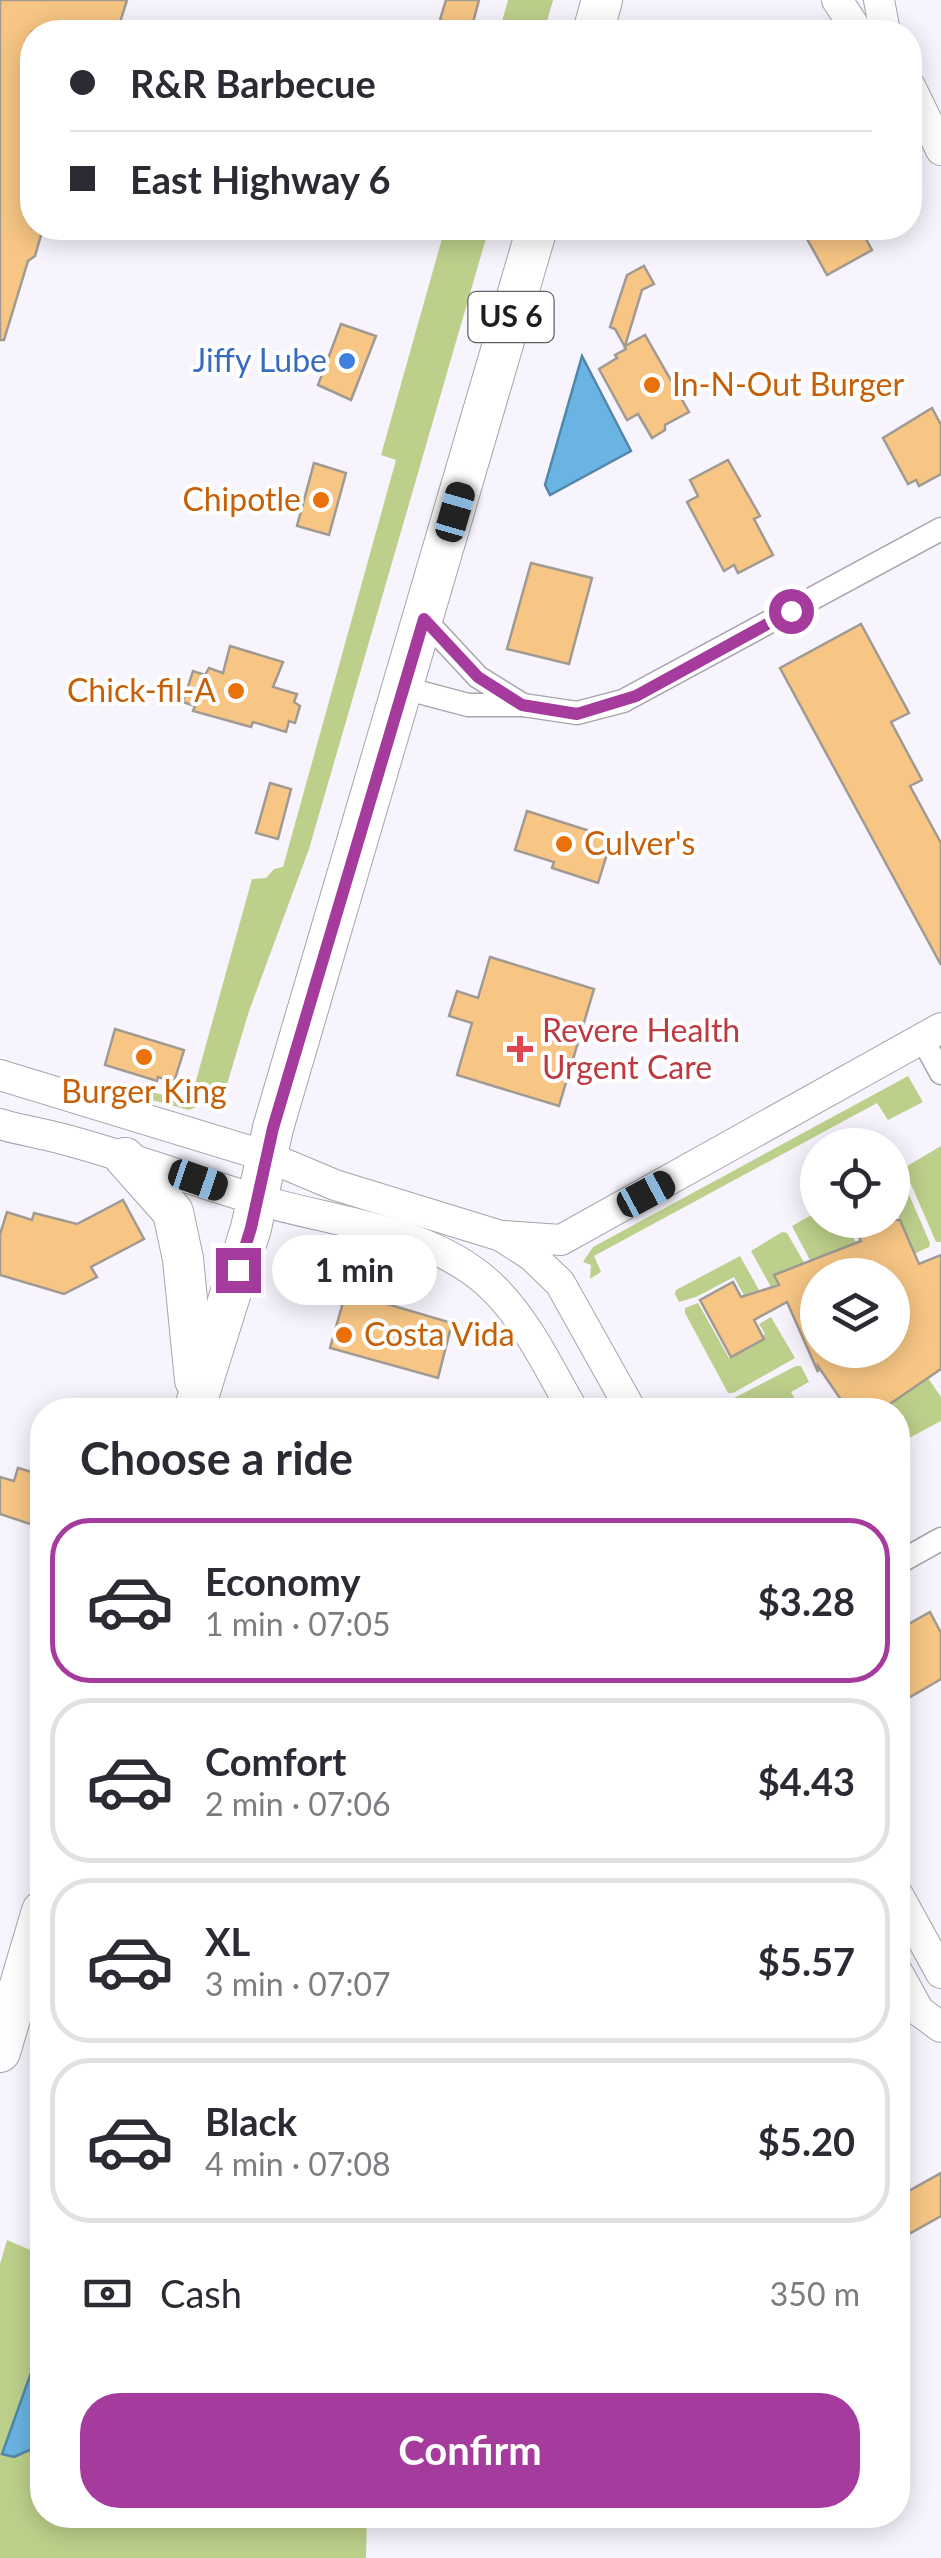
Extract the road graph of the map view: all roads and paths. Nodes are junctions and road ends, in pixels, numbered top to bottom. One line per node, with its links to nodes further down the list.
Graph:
1 (922, 111): 3 (main road)
2 (922, 138): 4 (main road)
3 (941, 150)
4 (941, 158)
5 (533, 240): 7 (highway, US 6)
6 (941, 528): 9 (street)
7 (424, 619): 8 (highway, US 6); 9 (street)
8 (404, 688): 9 (street); 14 (highway, US 6)
9 (522, 705)
10 (931, 1033): 11 (street); 18 (main road)
11 (941, 1073)
12 (9, 1084): 14 (main road)
13 (0, 1124): 15 (main road)
14 (266, 1156): 16 (highway, US 6); 17 (main road)
15 (124, 1158): 16 (main road); 20 (highway)
16 (256, 1200): 21 (highway, US 6); 22 (main road)
17 (500, 1236): 18 (main road); 19 (main road)
18 (562, 1240): 19 (main road)
19 (560, 1282): 23 (main road)
20 (194, 1398)
21 (197, 1398)
22 (567, 1398)
23 (624, 1398)
24 (941, 1538): 25 (street)
25 (910, 1556)
26 (910, 1917): 28 (main road)
27 (30, 1951): 31 (highway)
28 (941, 1973)
29 (910, 1996): 30 (main road)
30 (941, 2027)
31 (0, 2052)

